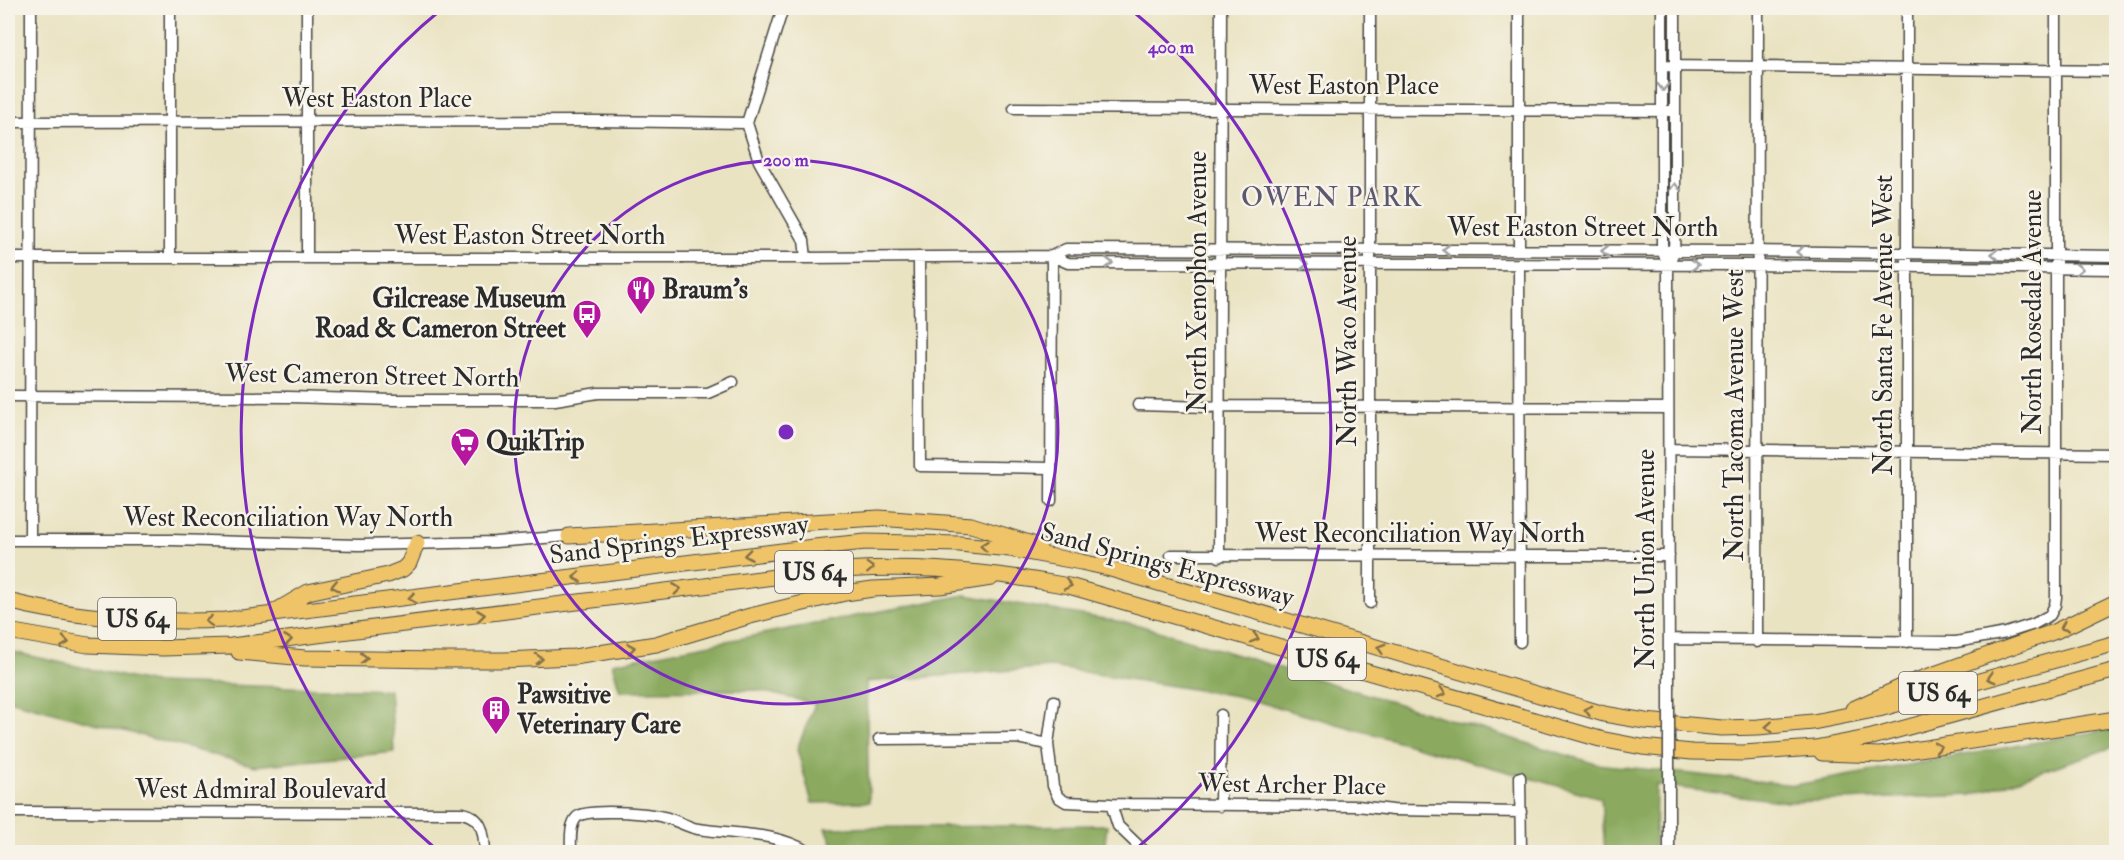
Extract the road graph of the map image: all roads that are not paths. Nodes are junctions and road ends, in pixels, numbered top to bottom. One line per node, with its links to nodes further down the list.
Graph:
1 (31, 8): 26 (street)
2 (170, 8): 24 (street)
3 (307, 8): 27 (street)
4 (783, 8): 28 (street)
5 (1221, 8): 20 (street, North Xenophon Avenue)
6 (1370, 8): 21 (street, North Waco Avenue)
7 (1519, 8): 22 (street)
8 (1662, 8): 13 (street, North Union Avenue)
9 (1675, 8): 14 (street, North Union Avenue)
10 (1758, 8): 15 (street, North Tacoma Avenue West)
11 (1907, 8): 16 (street, North Santa Fe Avenue West)
12 (2056, 8): 17 (street, North Rosedale Avenue)
13 (1663, 66): 14 (street); 23 (street, North Union Avenue, one-way to 23)
14 (1675, 66): 15 (street); 23 (street, North Union Avenue)
15 (1758, 67): 16 (street); 35 (street, North Tacoma Avenue West)
16 (1907, 69): 17 (street); 37 (street, North Santa Fe Avenue West)
17 (2056, 71): 18 (street); 38 (street, North Rosedale Avenue)
18 (2116, 71)
19 (1014, 108): 20 (street, West Easton Place)
20 (1220, 108): 21 (street, West Easton Place); 29 (street, North Xenophon Avenue)
21 (1371, 109): 22 (street, West Easton Place); 30 (street, North Waco Avenue)
22 (1519, 110): 23 (street, West Easton Place); 32 (street)
23 (1669, 111): 34 (street, North Union Avenue); 36 (street, North Union Avenue, one-way to 23)
24 (169, 121): 26 (street, West Easton Place); 27 (street, West Easton Place); 44 (street)
25 (8, 122): 26 (street, West Easton Place)
26 (31, 122): 43 (street)
27 (308, 122): 28 (street, West Easton Place); 45 (street)
28 (747, 123): 46 (street)
29 (1220, 250): 30 (street, West Easton Street North); 40 (street, West Easton Street North); 47 (street, North Xenophon Avenue)
30 (1370, 250): 31 (street, West Easton Street North, one-way to 30); 48 (street, North Waco Avenue)
31 (1504, 250): 32 (street, West Easton Street North); 49 (street)
32 (1519, 250): 33 (street, West Easton Street North)
33 (1532, 250): 34 (street, West Easton Street North, one-way to 33); 51 (street)
34 (1662, 251): 36 (street, West Easton Street North); 52 (street, North Union Avenue)
35 (1758, 251): 36 (street, West Easton Street North); 37 (street, West Easton Street North, one-way to 35); 53 (street, North Tacoma Avenue West)
36 (1674, 252): 52 (street, North Union Avenue)
37 (1907, 254): 38 (street, West Easton Street North, one-way to 37); 54 (street, North Santa Fe Avenue West)
38 (2056, 255): 41 (street, West Easton Street North); 55 (street, North Rosedale Avenue)
39 (919, 256): 40 (street, West Easton Street North); 46 (street, West Easton Street North); 70 (street)
40 (1052, 256): 47 (street, West Easton Street North, one-way to 47); 70 (street)
41 (2116, 256)
42 (8, 258): 43 (street, West Easton Street North)
43 (30, 258): 44 (street, West Easton Street North); 59 (street)
44 (170, 258): 45 (street, West Easton Street North)
45 (306, 258): 46 (street, West Easton Street North)
46 (806, 258)
47 (1220, 264): 48 (street, West Easton Street North, one-way to 48); 61 (street, North Xenophon Avenue)
48 (1370, 264): 49 (street, West Easton Street North); 63 (street, North Waco Avenue)
49 (1505, 264): 50 (street, West Easton Street North)
50 (1519, 264): 51 (street, West Easton Street North); 62 (street)
51 (1532, 264): 52 (street, West Easton Street North)
52 (1668, 266): 53 (street, West Easton Street North, one-way to 53); 64 (street, North Union Avenue)
53 (1758, 266): 54 (street, West Easton Street North); 66 (street, North Tacoma Avenue West)
54 (1907, 267): 55 (street, West Easton Street North); 67 (street, North Santa Fe Avenue West)
55 (2056, 269): 56 (street, West Easton Street North, one-way to 56); 68 (street, North Rosedale Avenue)
56 (2116, 269)
57 (733, 382): 59 (street, West Cameron Street North)
58 (8, 396): 59 (street, West Cameron Street North)
59 (30, 396): 73 (street)
60 (1138, 405): 61 (street)
61 (1220, 406): 63 (street); 80 (street, North Xenophon Avenue)
62 (1519, 406): 63 (street); 64 (street); 78 (street)
63 (1369, 407): 77 (street, North Waco Avenue)
64 (1668, 408): 65 (street, North Union Avenue)
65 (1669, 449): 66 (street); 79 (street, North Union Avenue)
66 (1757, 450): 67 (street); 90 (street, North Tacoma Avenue West)
67 (1907, 450): 68 (street); 91 (street, North Santa Fe Avenue West)
68 (2055, 452): 69 (street); 91 (street, North Rosedale Avenue)
69 (2116, 454)
70 (1050, 468): 71 (street)
71 (1051, 501)
72 (576, 535): 75 (street, West Reconciliation Way North); 81 (highway)
73 (30, 539): 74 (street, West Reconciliation Way North); 75 (street, West Reconciliation Way North)
74 (8, 540)
75 (417, 543): 86 (highway, one-way to 86)
76 (1171, 555): 80 (street, West Reconciliation Way North)
77 (1370, 555): 78 (street, West Reconciliation Way North); 80 (street, West Reconciliation Way North); 85 (street, North Waco Avenue)
78 (1519, 555): 79 (street, West Reconciliation Way North); 89 (street)
79 (1669, 556): 88 (street, North Union Avenue)
80 (1220, 557)
81 (1104, 567): 86 (highway, Sand Springs Expressway / US 64, one-way to 86); 98 (highway, Sand Springs Expressway / US 64, one-way to 81)
82 (1010, 575): 93 (highway, Sand Springs Expressway / US 64, one-way to 82); 93 (highway, one-way to 82); 101 (highway, Sand Springs Expressway / US 64, one-way to 101)
83 (8, 601): 86 (highway, Sand Springs Expressway / US 64, one-way to 83)
84 (2116, 602): 98 (highway, one-way to 98)
85 (1370, 603)
86 (268, 616)
87 (8, 631): 93 (highway, Sand Springs Expressway / US 64, one-way to 93)
88 (1670, 639): 90 (street); 112 (street, North Union Avenue, bridge)
89 (1520, 642)
90 (1757, 642): 91 (street)
91 (1907, 642)
92 (2116, 643): 98 (highway, Sand Springs Expressway / US 64, one-way to 98)
93 (188, 648)
94 (2116, 670): 101 (highway, Sand Springs Expressway / US 64)
95 (1054, 700): 100 (street)
96 (1221, 715): 104 (street)
97 (2116, 719): 101 (highway, one-way to 97)
98 (1827, 720)
99 (879, 739): 100 (street)
100 (1048, 744): 103 (street, West Archer Place)
101 (1779, 752)
102 (1520, 777): 106 (street)
103 (1111, 804): 104 (street, West Archer Place); 110 (street)
104 (1220, 806): 106 (street, West Archer Place)
105 (8, 812): 107 (street, West Admiral Boulevard)
106 (1521, 812): 111 (street)
107 (485, 852)
108 (571, 852): 109 (street)
109 (809, 852)
110 (1145, 852)
111 (1521, 852)
112 (1669, 852)

